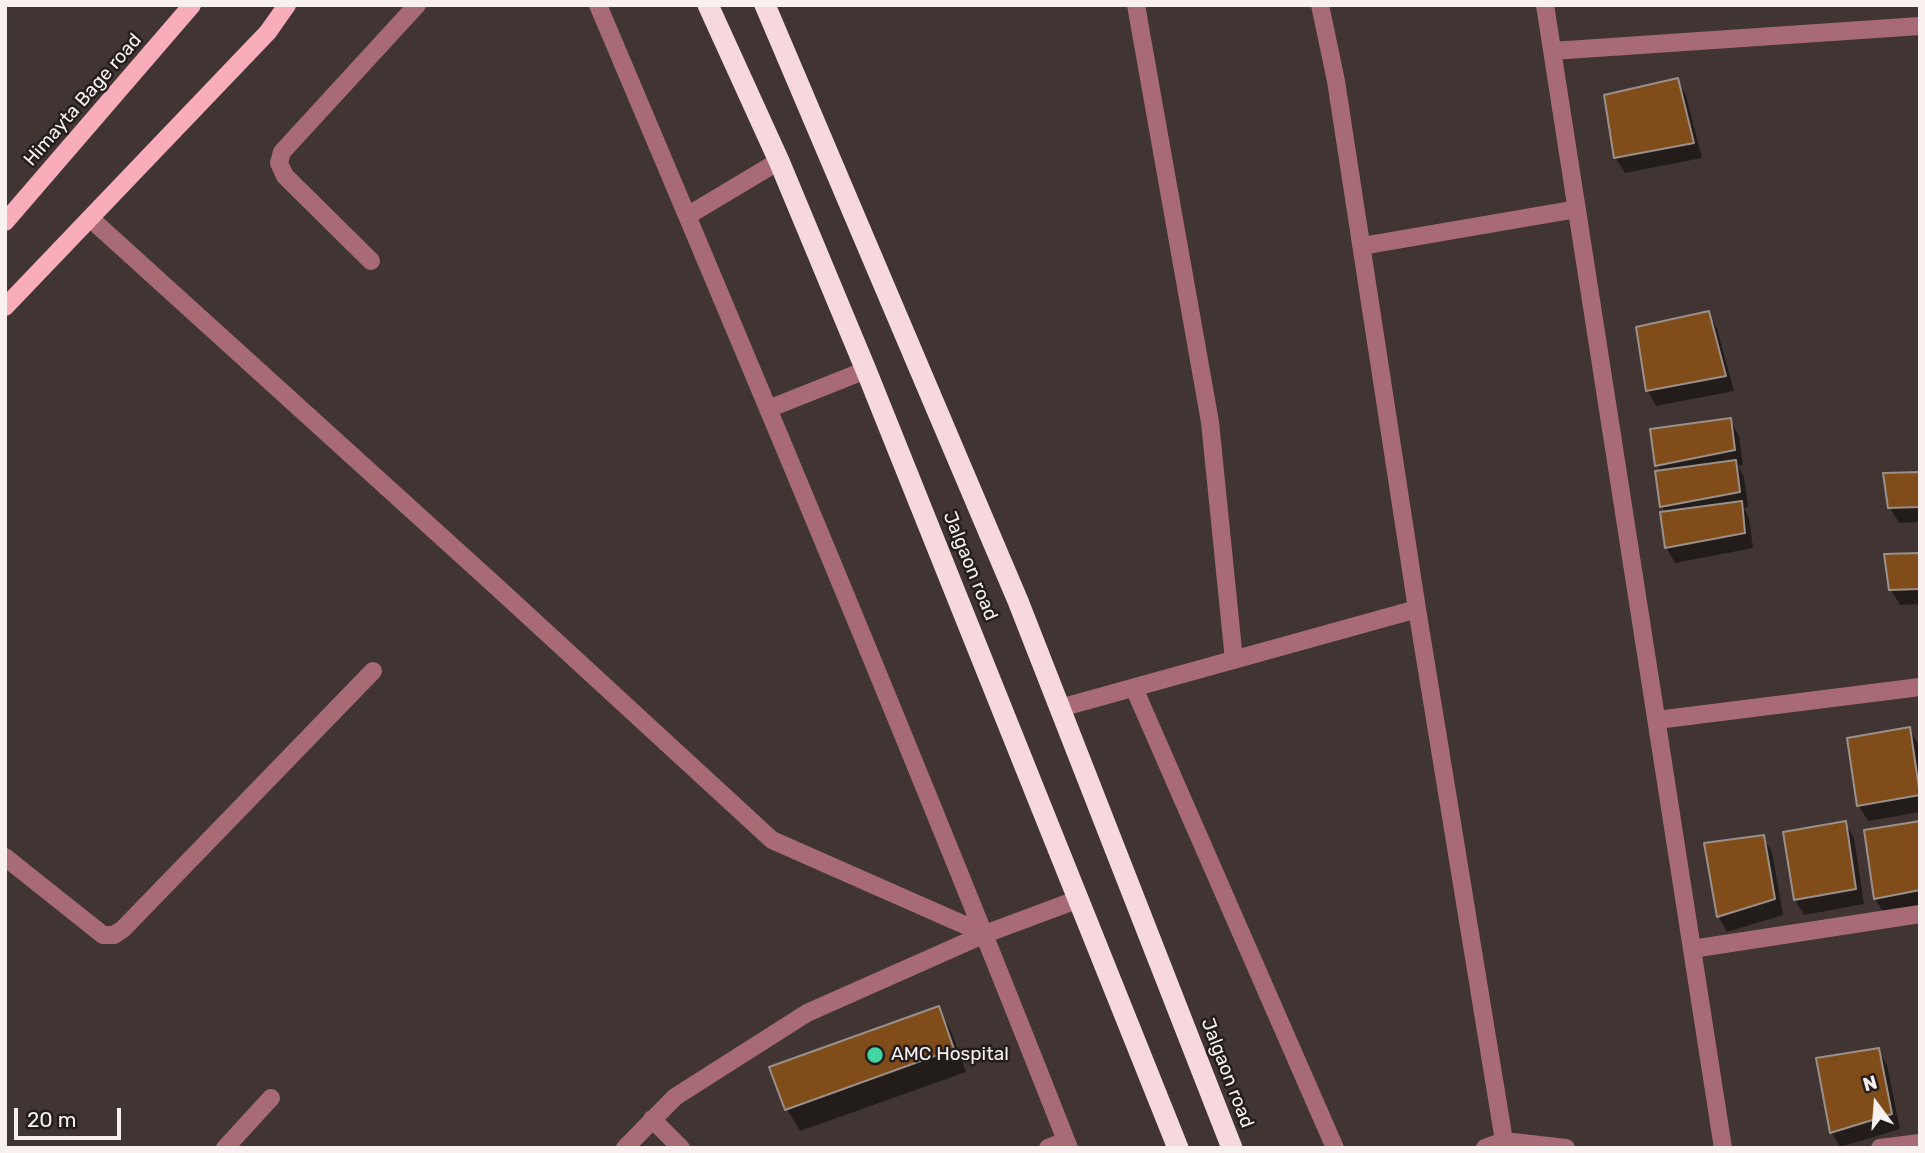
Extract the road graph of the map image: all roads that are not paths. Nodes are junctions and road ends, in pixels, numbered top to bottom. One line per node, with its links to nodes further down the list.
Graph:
1 (192, 5): 16 (main road, Himayta Bage road)
2 (287, 5): 15 (main road)
3 (417, 5): 18 (street)
4 (598, 5): 14 (street)
5 (708, 5): 12 (highway, Jalgaon road)
6 (765, 5): 27 (highway, Jalgaon road)
7 (1136, 5): 23 (street)
8 (1320, 5): 17 (street)
9 (1545, 5): 11 (street)
10 (1920, 26): 11 (street)
11 (1552, 51): 13 (street)
12 (779, 161): 14 (street); 20 (highway, Jalgaon road)
13 (1577, 209): 17 (street); 28 (street)
14 (687, 216): 21 (street)
15 (91, 219): 19 (main road); 32 (street)
16 (5, 222)
17 (1362, 246): 22 (street)
18 (371, 261)
19 (5, 307)
20 (866, 370): 21 (street); 30 (highway, Jalgaon road)
21 (768, 409): 32 (street)
22 (1417, 609): 23 (street); 36 (street)
23 (1234, 660): 26 (street)
24 (373, 671): 29 (street)
25 (1920, 687): 28 (street)
26 (1134, 688): 27 (street); 45 (street)
27 (1060, 708): 44 (highway, Jalgaon road)
28 (1657, 720): 33 (street)
29 (5, 856)
30 (1079, 900): 32 (street); 43 (highway, Jalgaon road)
31 (1920, 914): 33 (street)
32 (985, 934): 35 (street); 38 (street)
33 (1692, 949): 48 (street)
34 (271, 1098): 39 (street)
35 (652, 1119): 40 (street); 41 (street)
36 (1504, 1141): 46 (street); 47 (street)
37 (1920, 1143): 49 (street)
38 (1067, 1144): 42 (street)
39 (225, 1148)
40 (625, 1148)
41 (681, 1148)
42 (1048, 1148)
43 (1178, 1148)
44 (1232, 1148)
45 (1335, 1148)
46 (1485, 1148)
47 (1566, 1148)
48 (1723, 1148)
49 (1880, 1148)

